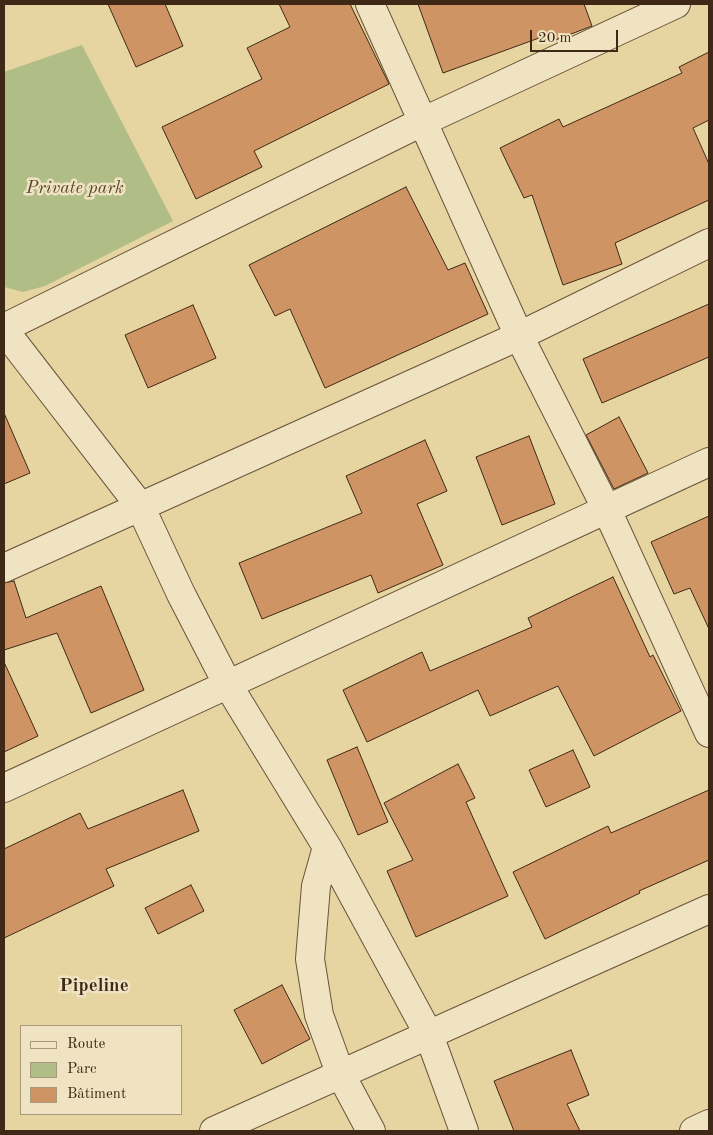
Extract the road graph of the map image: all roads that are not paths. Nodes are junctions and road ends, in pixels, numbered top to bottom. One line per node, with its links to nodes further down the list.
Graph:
1 (370, 4): 3 (street)
2 (676, 4): 3 (street)
3 (424, 121): 5 (street); 6 (street)
4 (709, 243): 6 (street)
5 (4, 329): 8 (street)
6 (519, 336): 8 (street); 9 (street)
7 (709, 462): 9 (street)
8 (140, 506): 10 (street); 11 (street)
9 (607, 510): 11 (street); 12 (street)
10 (4, 568)
11 (228, 685): 14 (street); 15 (street)
12 (700, 689): 13 (street)
13 (709, 733)
14 (4, 788)
15 (327, 847): 17 (street); 18 (street)
16 (709, 909): 17 (street)
17 (429, 1035): 18 (street); 22 (street)
18 (340, 1073): 20 (street); 21 (street)
19 (709, 1124): 23 (street)
20 (214, 1131)
21 (371, 1131)
22 (464, 1131)
23 (694, 1131)

